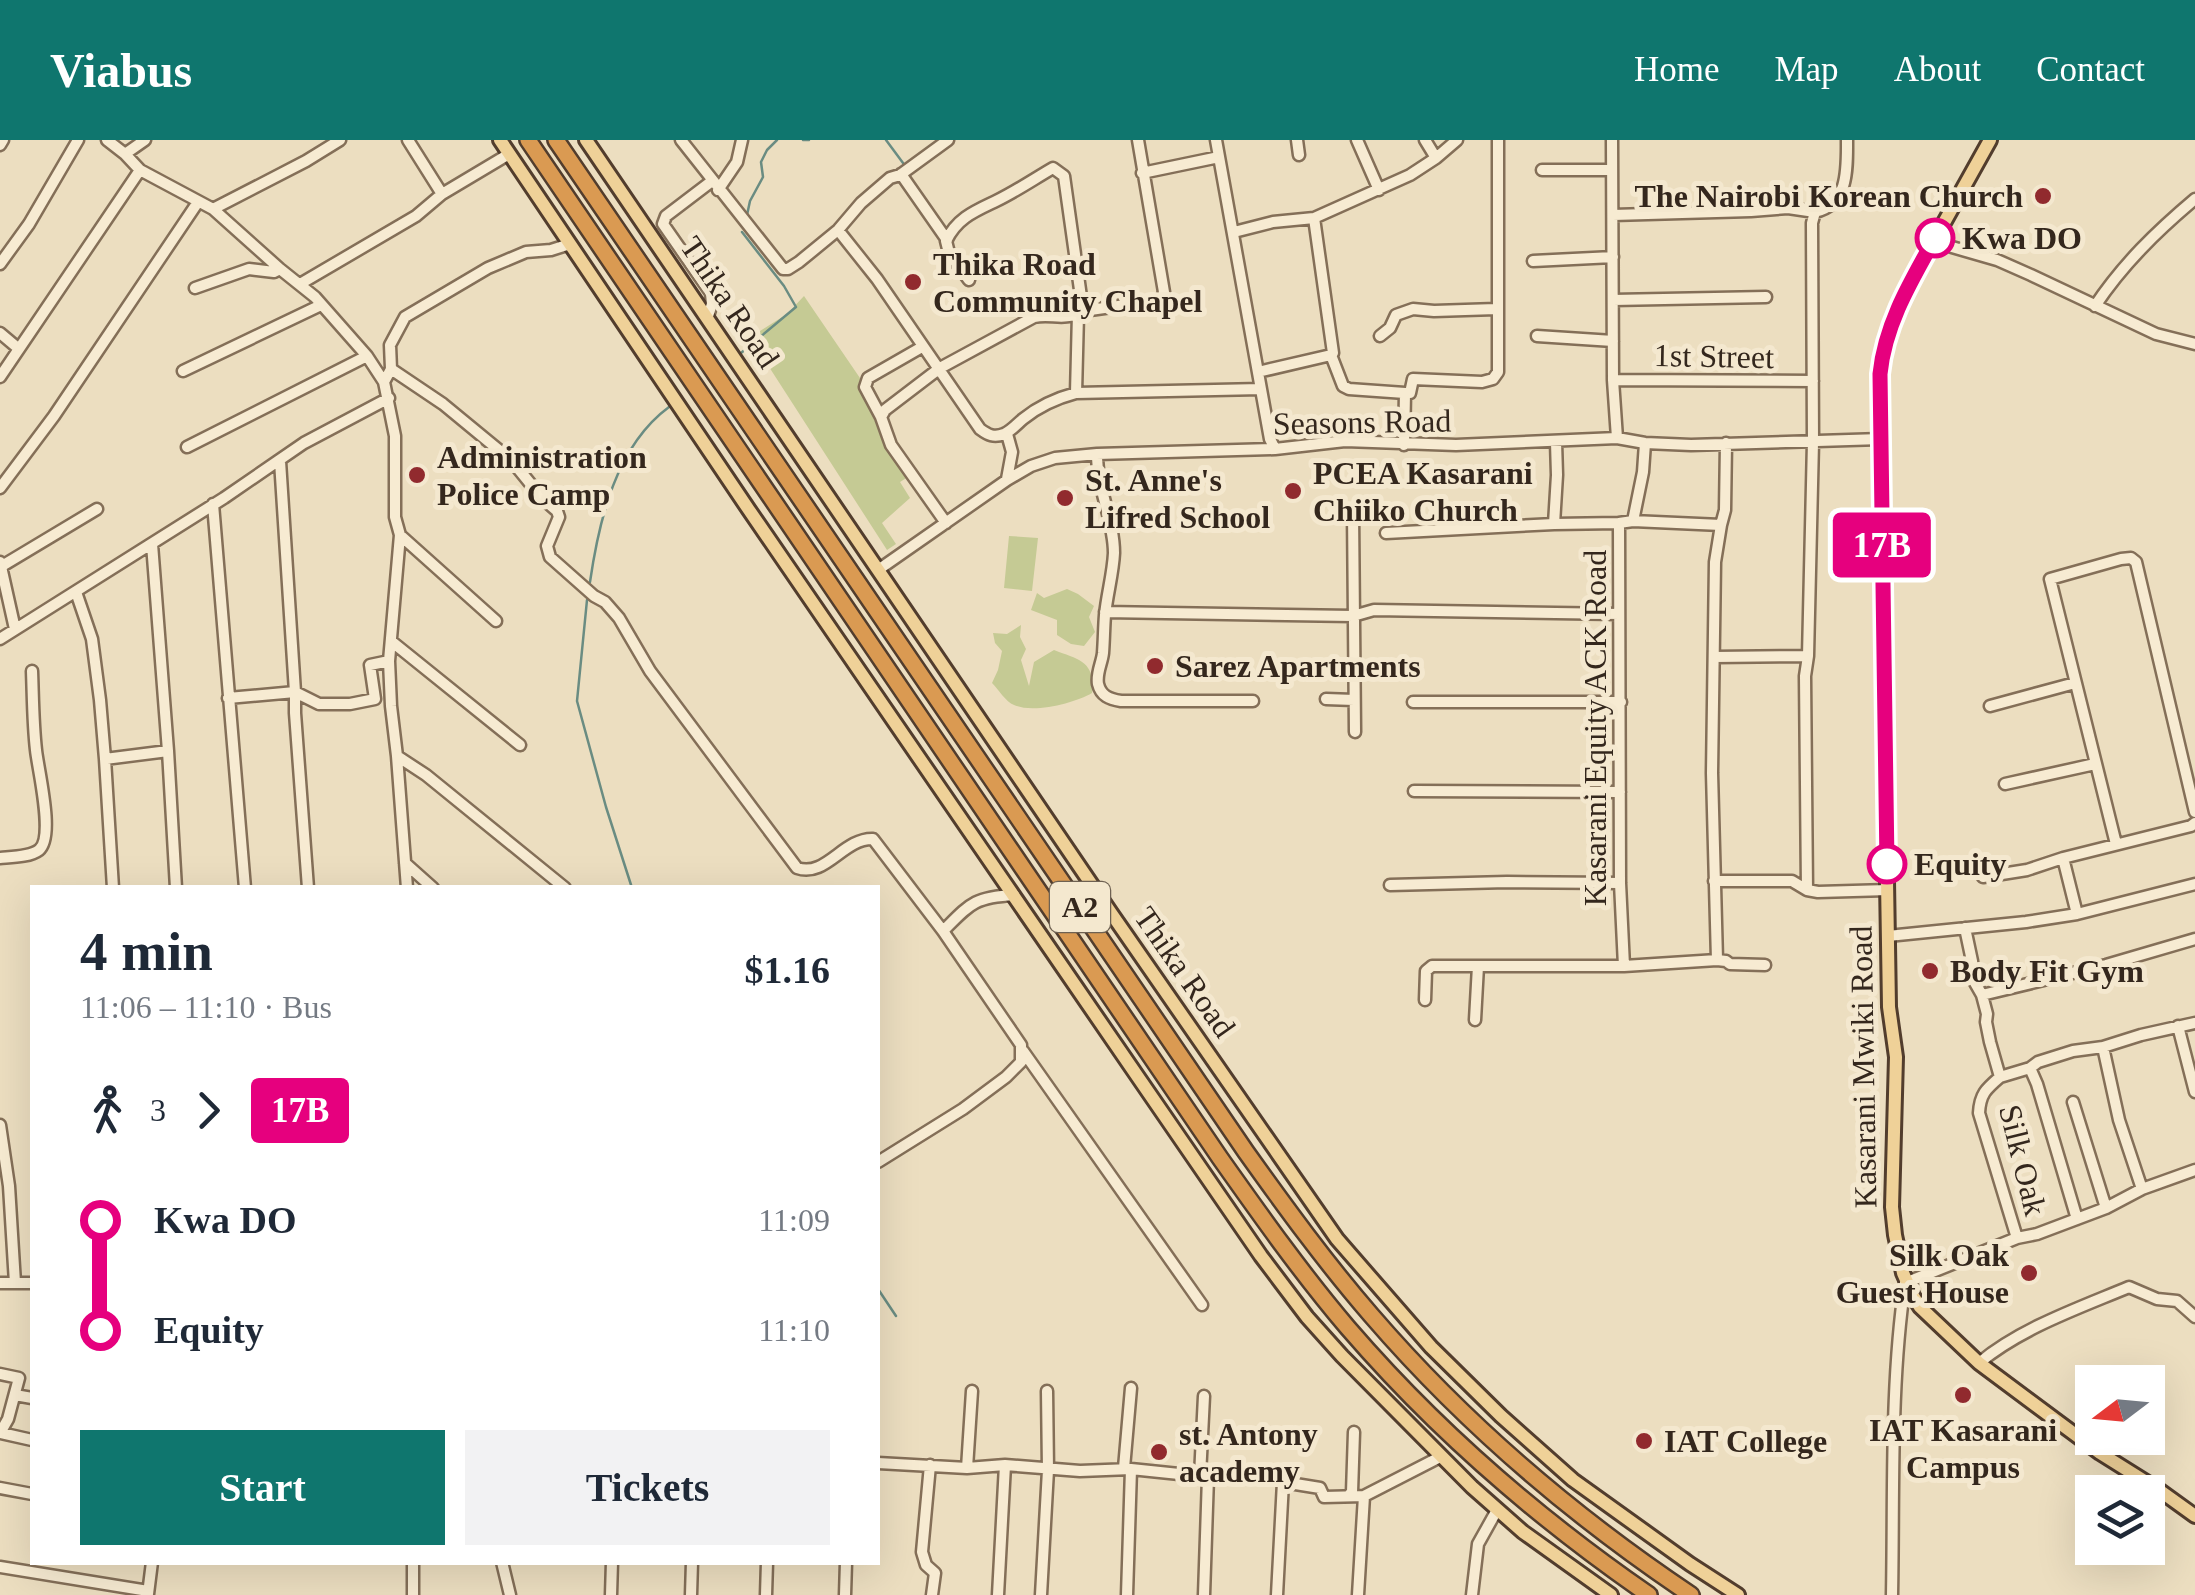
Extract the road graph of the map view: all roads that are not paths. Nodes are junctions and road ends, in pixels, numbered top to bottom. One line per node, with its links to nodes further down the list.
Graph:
1 (78, 140): 49 (street)
2 (106, 140): 23 (street)
3 (145, 140): 23 (street)
4 (340, 140): 38 (street)
5 (408, 140): 35 (street)
6 (500, 140): 24 (main road)
7 (528, 140): 246 (highway, A2)
8 (556, 140): 247 (highway, Thika Road / A2)
9 (586, 140): 60 (main road, Thika Road)
10 (680, 140): 33 (street)
11 (742, 140): 33 (street)
12 (948, 140): 32 (street)
13 (1138, 140): 31 (street)
14 (1216, 140): 26 (street)
15 (1297, 140): 25 (street)
16 (1357, 140): 34 (street)
17 (1424, 140): 27 (street)
18 (1456, 140): 27 (street)
19 (1498, 140): 58 (street)
20 (1612, 140): 30 (street)
21 (1847, 140): 39 (street)
22 (1990, 140): 44 (main road, Kasarani Mwiki Road)
23 (125, 154): 28 (street)
24 (509, 154): 35 (street); 46 (main road)
25 (1299, 155)
26 (1219, 157): 31 (street); 43 (street)
27 (1436, 158): 34 (street)
28 (140, 170): 37 (street); 67 (street)
29 (1542, 170): 30 (street)
30 (1612, 170): 40 (street)
31 (1142, 173): 59 (street)
32 (901, 174): 42 (street); 45 (street)
33 (715, 186): 42 (street); 60 (street)
34 (1379, 190): 41 (street)
35 (442, 194): 52 (street)
36 (2195, 199): 57 (street)
37 (198, 202): 38 (street); 96 (street)
38 (213, 209): 50 (street)
39 (1815, 212): 40 (street); 76 (street)
40 (1613, 215): 47 (street)
41 (1314, 218): 43 (street); 68 (street)
42 (838, 230): 66 (street)
43 (1234, 232): 73 (street)
44 (1935, 238): 57 (street); 85 (main road, Kasarani Mwiki Road)
45 (947, 240): 51 (street); 59 (street)
46 (570, 244): 71 (street); 160 (main road)
47 (1613, 257): 48 (street); 55 (street)
48 (1533, 260)
49 (0, 264)
50 (280, 269): 52 (street); 53 (street)
51 (970, 280)
52 (300, 284): 56 (street)
53 (196, 288)
54 (1766, 297): 55 (street)
55 (1613, 300): 64 (street)
56 (321, 305): 69 (street); 72 (street)
57 (2095, 306): 65 (street)
58 (1496, 309): 62 (street); 80 (street)
59 (1081, 313): 70 (street); 79 (street)
60 (708, 316): 109 (main road, Thika Road)
61 (0, 333): 67 (street)
62 (1380, 336)
63 (1537, 336): 64 (street)
64 (1613, 340): 75 (street)
65 (2195, 344)
66 (922, 346): 70 (street); 82 (street)
67 (20, 349): 74 (street)
68 (1331, 355): 73 (street); 80 (street)
69 (368, 356): 77 (street); 91 (street)
70 (940, 368): 82 (street); 83 (street)
71 (390, 369): 77 (street); 163 (street)
72 (183, 371)
73 (1258, 372): 78 (street)
74 (0, 377)
75 (1613, 380): 76 (street, 1st Street); 84 (street)
76 (1813, 381): 87 (street)
77 (384, 382): 81 (street)
78 (1261, 389): 79 (street); 92 (street)
79 (1076, 393): 83 (street)
80 (1405, 393): 90 (street)
81 (389, 398): 94 (street); 106 (street)
82 (881, 417): 101 (street)
83 (1007, 434): 95 (street)
84 (1617, 438): 86 (street, Seasons Road); 88 (street, Seasons Road)
85 (1881, 439): 87 (street, Seasons Road); 159 (main road, Kasarani Mwiki Road)
86 (1556, 442): 90 (street, Seasons Road); 103 (street)
87 (1813, 442): 89 (street, Seasons Road); 118 (street)
88 (1645, 443): 89 (street, Seasons Road); 100 (street, Kasarani Equity ACK Road)
89 (1726, 443): 104 (street)
90 (1404, 445): 92 (street, Seasons Road)
91 (186, 448)
92 (1275, 449): 93 (street, Seasons Road)
93 (1097, 454): 95 (street, Seasons Road); 111 (street)
94 (280, 461): 97 (street); 123 (street)
95 (1007, 480): 101 (street, Seasons Road)
96 (0, 488)
97 (213, 504): 107 (street); 124 (street)
98 (97, 509): 108 (street)
99 (1338, 518): 113 (street)
100 (1634, 521): 102 (street, Kasarani Equity ACK Road); 104 (street)
101 (946, 522): 109 (street, Seasons Road)
102 (1619, 523): 103 (street); 112 (street, Kasarani Equity ACK Road)
103 (1554, 524): 105 (street)
104 (1720, 525): 119 (street)
105 (1386, 533)
106 (400, 534): 114 (street); 117 (street)
107 (152, 544): 110 (street); 133 (street)
108 (1, 564): 115 (street)
109 (878, 570): 248 (main road, Thika Road)
110 (76, 592): 115 (street); 135 (street)
111 (1105, 612): 113 (street); 127 (street)
112 (1619, 614): 113 (street); 129 (street, Kasarani Equity ACK Road)
113 (1353, 616): 126 (street)
114 (496, 621)
115 (15, 629): 116 (street)
116 (0, 638)
117 (391, 641): 120 (street); 132 (street)
118 (1808, 656): 119 (street); 158 (street)
119 (1715, 657): 147 (street)
120 (389, 661): 123 (street); 134 (street)
121 (32, 671): 143 (street)
122 (2075, 683): 130 (street); 136 (street); 140 (street)
123 (296, 692): 124 (street); 153 (street)
124 (228, 698): 152 (street)
125 (1326, 699): 126 (street)
126 (1354, 700): 131 (street)
127 (1253, 701)
128 (1414, 702): 129 (street)
129 (1620, 702): 139 (street, Kasarani Equity ACK Road)
130 (1990, 706)
131 (1355, 732)
132 (520, 744)
133 (168, 751): 135 (street); 151 (street)
134 (397, 756): 145 (street); 156 (street)
135 (105, 759): 150 (street)
136 (2095, 764): 137 (street); 142 (street)
137 (2005, 784)
138 (1414, 792): 139 (street)
139 (1620, 792): 148 (street, Kasarani Equity ACK Road)
140 (2195, 812)
141 (2195, 822): 142 (street)
142 (2116, 844): 144 (street)
143 (0, 858)
144 (2063, 858): 146 (street); 161 (street)
145 (405, 863): 154 (street); 155 (street)
146 (1984, 877)
147 (1714, 881): 158 (street); 166 (street)
148 (1620, 883): 157 (street); 169 (street, Kasarani Equity ACK Road)
149 (2195, 884): 161 (street)
150 (113, 885)
151 (176, 885)
152 (245, 885)
153 (308, 885)
154 (407, 885)
155 (430, 885)
156 (561, 885)
157 (1390, 885)
158 (1808, 890): 159 (street)
159 (1888, 890): 164 (main road, Kasarani Mwiki Road)
160 (1014, 895): 163 (street); 207 (main road)
161 (2077, 914): 162 (street)
162 (1965, 928): 164 (street); 170 (street, Silk Oak)
163 (942, 932): 176 (street)
164 (1888, 936): 193 (main road, Kasarani Mwiki Road)
165 (2195, 939): 170 (street)
166 (1717, 960): 167 (street); 169 (street)
167 (1765, 965)
168 (1478, 966): 169 (street); 171 (street); 172 (street)
169 (1624, 966)
170 (1982, 995): 178 (street, Silk Oak)
171 (1425, 1000)
172 (1475, 1020)
173 (2195, 1023): 174 (street)
174 (2178, 1026): 175 (street); 179 (street)
175 (2103, 1047): 177 (street); 184 (street)
176 (1022, 1050): 182 (street); 194 (street)
177 (2030, 1068): 178 (street); 186 (street)
178 (2000, 1077): 187 (street, Silk Oak)
179 (2195, 1092)
180 (2074, 1102): 185 (street)
181 (0, 1125): 189 (street)
182 (880, 1161)
183 (2195, 1170): 184 (street)
184 (2142, 1189): 185 (street)
185 (2106, 1208): 186 (street)
186 (2077, 1219): 187 (street)
187 (2017, 1238): 193 (street)
188 (0, 1240): 189 (street)
189 (14, 1241): 192 (street)
190 (30, 1282): 192 (street)
191 (0, 1283): 192 (street)
192 (15, 1283)
193 (1905, 1283): 196 (main road, Kasarani Mwiki Road); 249 (street)
194 (1202, 1305)
195 (2195, 1317): 196 (street)
196 (1979, 1363): 221 (main road, Kasarani Mwiki Road)
197 (0, 1374): 201 (street)
198 (1131, 1388): 212 (street)
199 (972, 1390): 211 (street)
200 (1047, 1391): 213 (street)
201 (14, 1395): 203 (street); 205 (street)
202 (1204, 1396): 214 (street)
203 (30, 1398)
204 (1354, 1432): 218 (street)
205 (0, 1433): 206 (street)
206 (30, 1440)
207 (1440, 1457): 219 (street); 220 (main road)
208 (880, 1463): 209 (street)
209 (930, 1465): 211 (street); 237 (street)
210 (1004, 1465): 211 (street); 213 (street); 238 (street)
211 (967, 1468)
212 (1127, 1468): 213 (street); 214 (street); 240 (street)
213 (1048, 1470): 239 (street)
214 (1204, 1476): 215 (street); 241 (street)
215 (1283, 1482): 218 (street); 242 (street)
216 (0, 1488): 217 (street)
217 (30, 1494)
218 (1348, 1496): 219 (street)
219 (1364, 1496): 243 (street)
220 (1497, 1510): 244 (street); 245 (main road)
221 (2195, 1516)
222 (152, 1565): 230 (street)
223 (413, 1565): 231 (street)
224 (503, 1565): 232 (street)
225 (612, 1565): 233 (street)
226 (692, 1565): 234 (street)
227 (768, 1565): 235 (street)
228 (846, 1565): 236 (street)
229 (0, 1566): 230 (street)
230 (148, 1593)
231 (414, 1595)
232 (510, 1595)
233 (611, 1595)
234 (691, 1595)
235 (766, 1595)
236 (844, 1595)
237 (932, 1595)
238 (998, 1595)
239 (1040, 1595)
240 (1128, 1595)
241 (1204, 1595)
242 (1277, 1595)
243 (1358, 1595)
244 (1472, 1595)
245 (1611, 1595)
246 (1649, 1595)
247 (1691, 1595)
248 (1738, 1595)
249 (1892, 1595)

